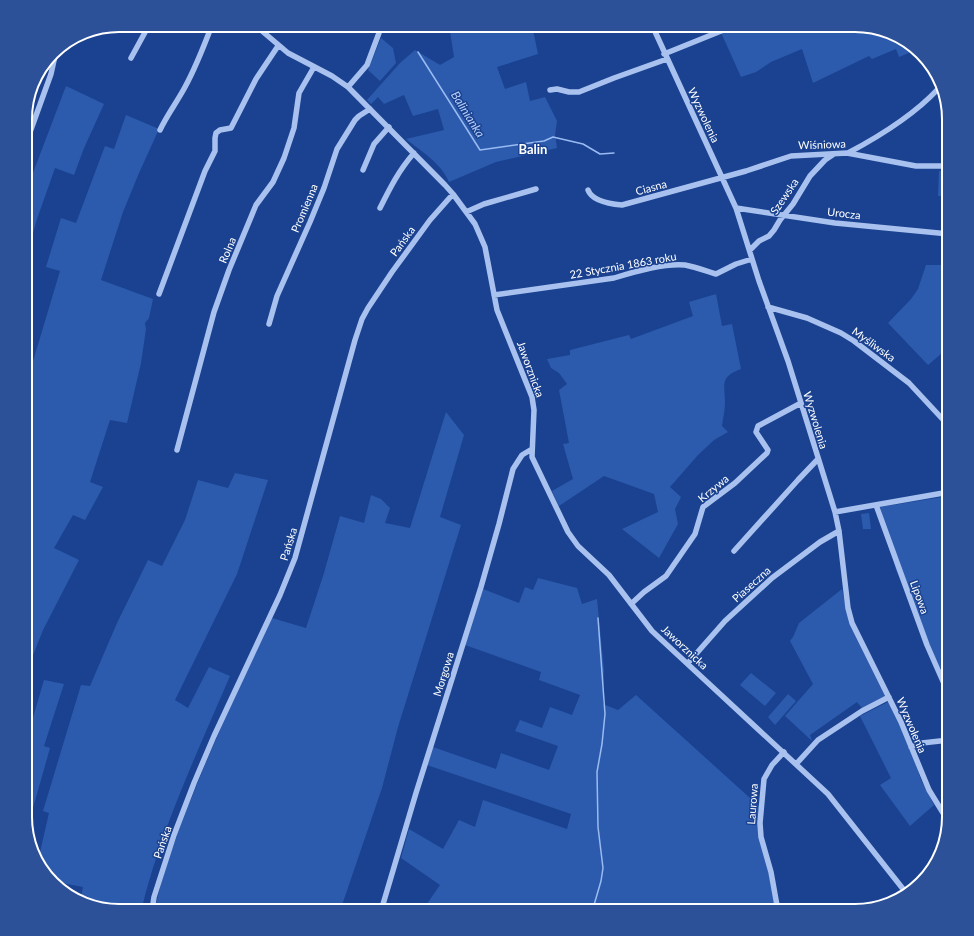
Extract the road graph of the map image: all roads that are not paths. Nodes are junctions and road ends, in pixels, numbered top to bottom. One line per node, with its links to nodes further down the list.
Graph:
1 (145, 32): 9 (street)
2 (209, 32): 18 (street)
3 (262, 32): 7 (street, Jaworznicka)
4 (379, 32): 12 (street)
5 (655, 32): 8 (street, Wyzwolenia)
6 (720, 32): 8 (street)
7 (278, 46): 11 (street, Jaworznicka); 35 (street)
8 (666, 56): 13 (street); 24 (street, Wyzwolenia)
9 (131, 58)
10 (54, 62): 16 (street)
11 (314, 67): 12 (street, Jaworznicka); 42 (street, Rolna)
12 (348, 87): 15 (street, Jaworznicka)
13 (550, 90)
14 (937, 90): 21 (street)
15 (370, 109): 17 (street, Jaworznicka); 38 (street, Promienna)
16 (32, 127)
17 (389, 127): 19 (street, Jaworznicka); 23 (street)
18 (160, 130)
19 (414, 153): 27 (street, Jaworznicka); 28 (street)
20 (836, 153): 21 (street, Wiśniowa); 24 (street, Wiśniowa); 31 (street, Szewska)
21 (847, 153): 22 (street, Wiśniowa)
22 (942, 166)
23 (363, 170)
24 (722, 177): 26 (street, Ciasna); 29 (street, Wyzwolenia)
25 (536, 189): 30 (street)
26 (588, 190)
27 (453, 194): 30 (street, Jaworznicka); 59 (street, Pańska)
28 (380, 208)
29 (736, 208): 31 (street, Urocza); 33 (street, Wyzwolenia)
30 (466, 212): 36 (street, Jaworznicka)
31 (784, 215): 32 (street, Urocza); 33 (street, Szewska)
32 (942, 233)
33 (750, 250): 34 (street, Wyzwolenia)
34 (752, 259): 36 (street, 22 Stycznia 1863 roku); 37 (street, Wyzwolenia)
35 (159, 294)
36 (494, 295): 41 (street, Jaworznicka)
37 (768, 307): 39 (street, Wyzwolenia); 40 (street, Myśliwska)
38 (269, 324)
39 (801, 403): 43 (street, Wyzwolenia); 49 (street, Krzywa)
40 (942, 418)
41 (532, 449): 49 (street, Jaworznicka); 60 (street, Morgowa)
42 (177, 450)
43 (818, 459): 46 (street, Wyzwolenia); 48 (street)
44 (942, 493): 45 (street)
45 (876, 505): 46 (street); 51 (street, Lipowa)
46 (835, 512): 47 (street, Wyzwolenia)
47 (839, 531): 50 (street, Piaseczna); 52 (street, Wyzwolenia)
48 (734, 551)
49 (631, 604): 50 (street, Jaworznicka)
50 (688, 664): 55 (street, Jaworznicka)
51 (942, 679)
52 (889, 697): 54 (street, Wyzwolenia); 56 (street)
53 (942, 741): 54 (street)
54 (911, 746): 57 (street, Wyzwolenia)
55 (784, 752): 56 (street, Jaworznicka); 61 (street, Laurowa)
56 (797, 763): 58 (street)
57 (942, 812)
58 (902, 889)
59 (153, 904)
60 (383, 904)
61 (777, 904)

